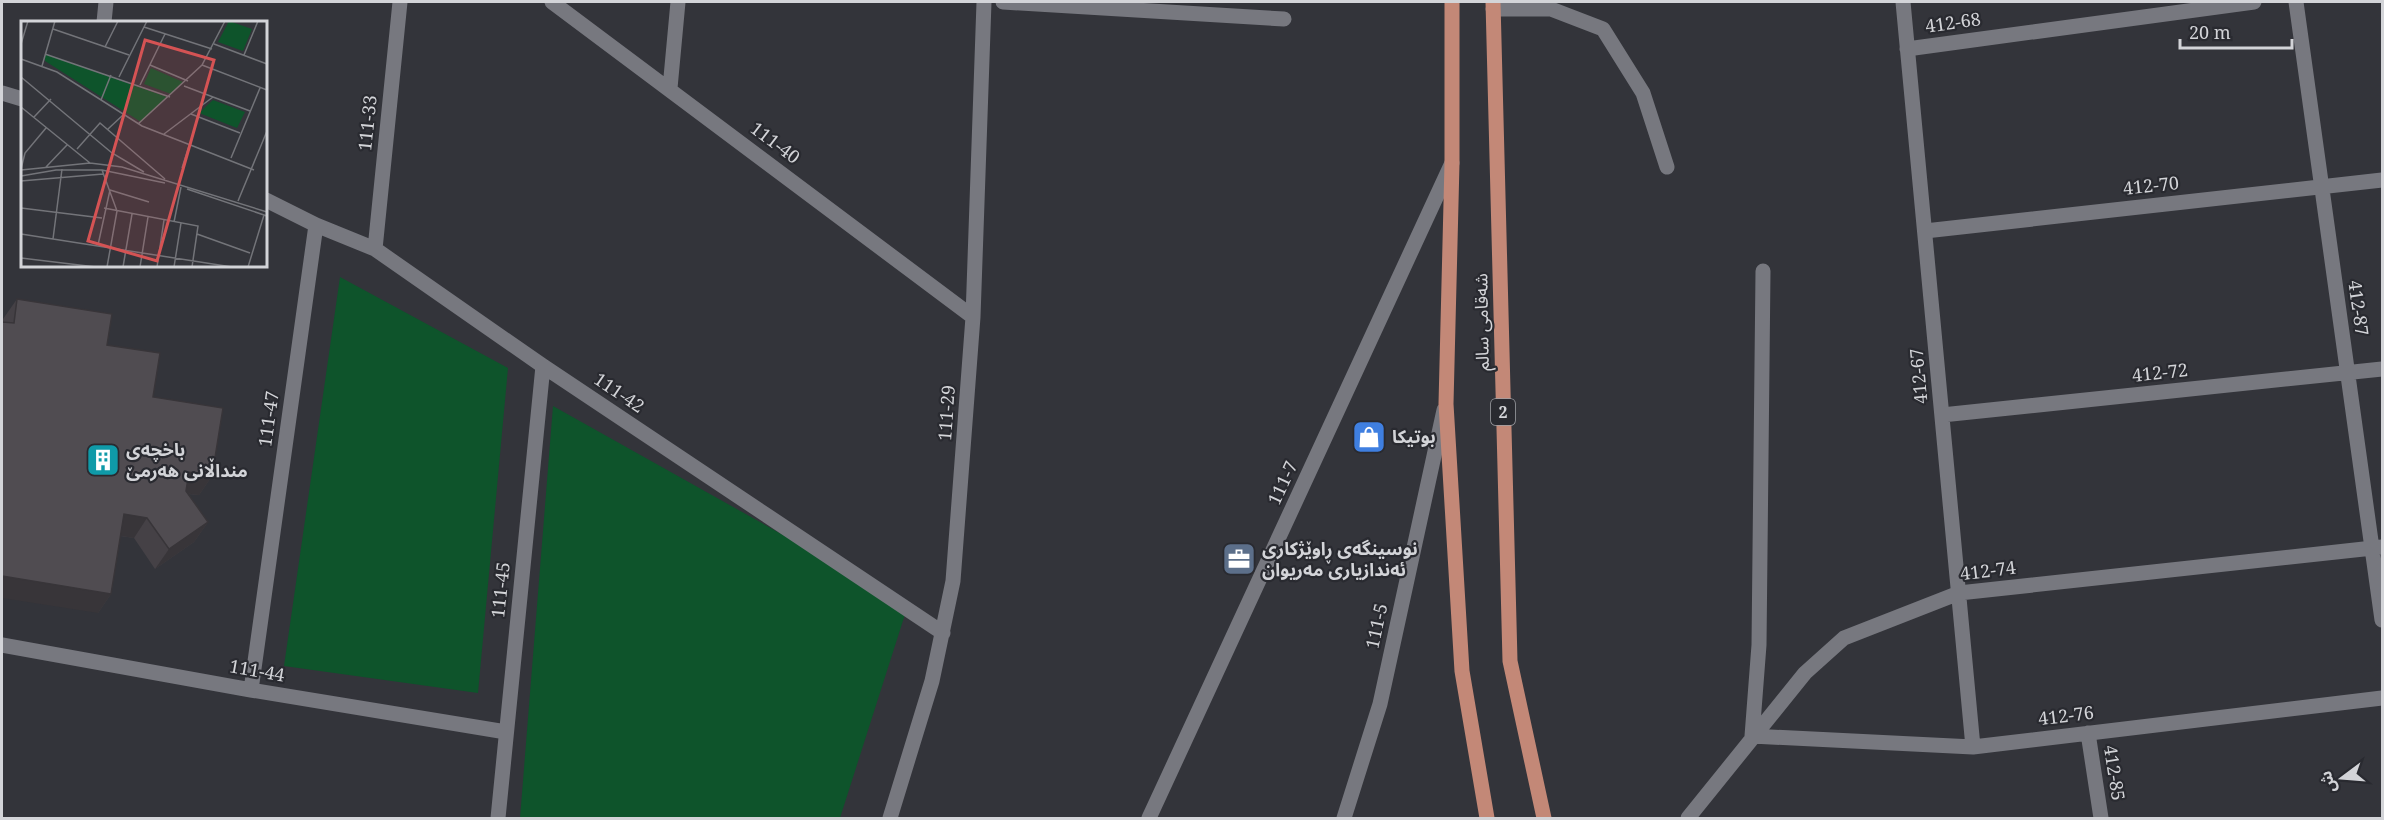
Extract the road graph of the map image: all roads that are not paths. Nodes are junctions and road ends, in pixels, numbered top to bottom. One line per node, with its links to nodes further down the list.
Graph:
1 (106, 2): 13 (street)
2 (400, 2): 25 (street, 111-33)
3 (552, 2): 15 (street, 111-40)
4 (678, 2): 15 (street)
5 (984, 2): 27 (street, 111-29)
6 (1003, 2): 12 (street)
7 (1452, 2): 18 (main road, شەقامی سالم)
8 (1903, 2): 14 (street, 412-67)
9 (2254, 2): 14 (street, 412-68)
10 (2296, 2): 21 (street, 412-87)
11 (1493, 5): 19 (street); 49 (main road, شەقامی سالم / 2)
12 (1284, 19)
13 (104, 21)
14 (1907, 49): 24 (street, 412-67)
15 (670, 88): 27 (street, 111-40)
16 (2, 93): 17 (street)
17 (21, 99)
18 (1452, 164): 31 (main road, شەقامی سالم); 46 (street, 111-7)
19 (1667, 167)
20 (2382, 180): 21 (street, 412-70)
21 (2322, 187): 24 (street, 412-70); 30 (street, 412-87)
22 (267, 200): 23 (street, 111-42)
23 (316, 225): 25 (street, 111-42); 38 (street, 111-47)
24 (1924, 231): 32 (street, 412-67)
25 (375, 249): 28 (street, 111-42)
26 (1763, 271): 42 (street)
27 (973, 317): 36 (street, 111-29)
28 (543, 366): 36 (street, 111-42); 40 (street, 111-45)
29 (2382, 369): 30 (street, 412-72)
30 (2348, 374): 32 (street, 412-72); 33 (street, 412-87)
31 (1446, 404): 47 (street, 111-5); 48 (main road, شەقامی سالم)
32 (1942, 415): 34 (street, 412-67)
33 (2377, 547): 34 (street, 412-74); 35 (street, 412-87)
34 (1959, 593): 42 (street, 412-74); 43 (street, 412-67)
35 (2382, 620)
36 (943, 633): 45 (street, 111-29)
37 (2, 645): 38 (street, 111-44)
38 (250, 690): 40 (street, 111-44)
39 (2382, 698): 41 (street, 412-76)
40 (506, 732): 44 (street, 111-45)
41 (2088, 733): 43 (street, 412-76); 51 (street, 412-85)
42 (1752, 736): 43 (street, 412-76); 50 (street, 412-74)
43 (1973, 747)
44 (498, 819)
45 (890, 819)
46 (1149, 819)
47 (1344, 819)
48 (1487, 819)
49 (1544, 819)
50 (1688, 819)
51 (2101, 819)

